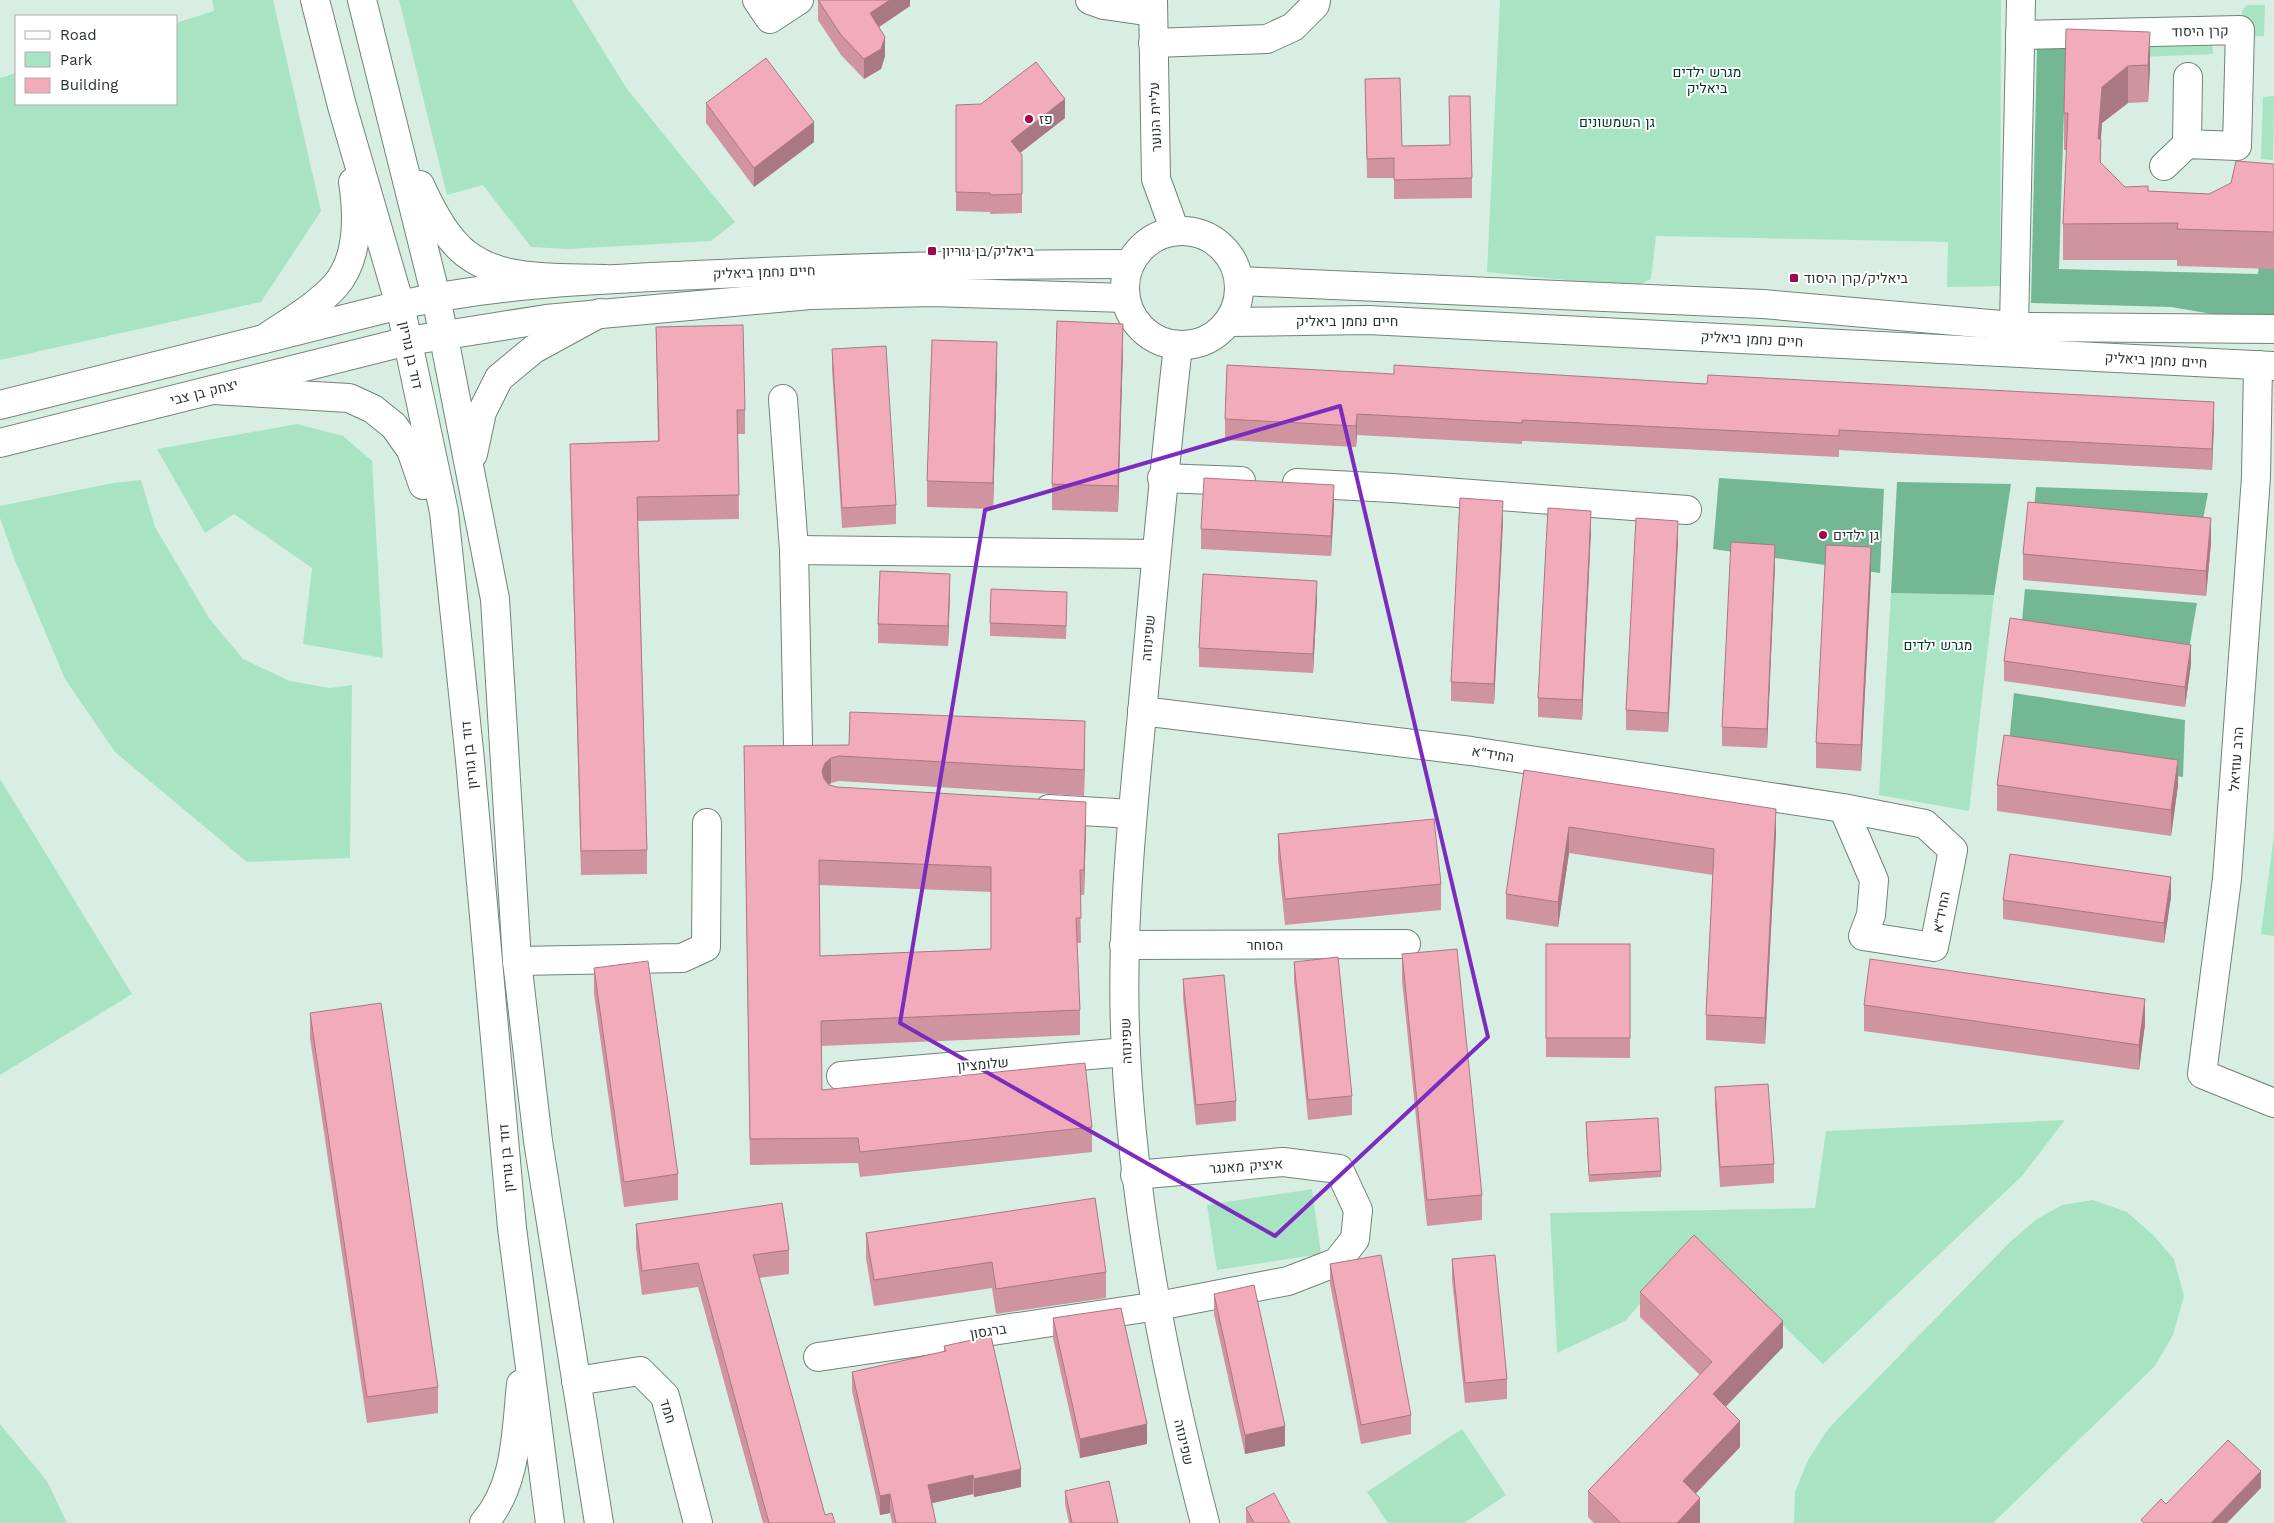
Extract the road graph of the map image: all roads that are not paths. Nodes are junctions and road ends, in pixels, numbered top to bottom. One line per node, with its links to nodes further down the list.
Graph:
1 (315, 0): 12 (street, דוד בן גוריון)
2 (362, 0): 13 (street)
3 (799, 0): 8 (street)
4 (1090, 0): 7 (street)
5 (1316, 0): 10 (street)
6 (2021, 0): 9 (street)
7 (1152, 6): 10 (street, עליית הנוער)
8 (763, 9)
9 (2020, 35): 14 (street, קרן היסוד); 25 (street)
10 (1153, 43): 16 (street, עליית הנוער)
11 (2188, 77): 14 (street)
12 (342, 106): 22 (street, דוד בן גוריון); 28 (street)
13 (396, 130): 18 (street); 20 (street)
14 (2187, 144): 15 (street)
15 (2164, 166)
16 (1175, 231): 17 (street); 19 (street)
17 (1130, 264): 18 (street, חיים נחמן ביאליק); 21 (street)
18 (604, 279): 20 (street, חיים נחמן ביאליק)
19 (1240, 281): 24 (street); 25 (street)
20 (436, 297): 22 (street, חיים נחמן ביאליק); 27 (street)
21 (1125, 298): 23 (street, חיים נחמן ביאליק); 30 (street)
22 (400, 305): 28 (street); 29 (street, דוד בן גוריון)
23 (600, 313): 27 (street, חיים נחמן ביאליק); 36 (street)
24 (1230, 322): 30 (street); 31 (street, חיים נחמן ביאליק)
25 (2014, 326): 26 (street)
26 (2274, 329)
27 (444, 334): 29 (street, חיים נחמן ביאליק); 36 (street)
28 (264, 339): 34 (street)
29 (408, 341): 32 (street, יצחק בן צבי); 41 (street, דוד בן גוריון)
30 (1178, 346): 37 (street, שפינוזה)
31 (2266, 365): 53 (street, הרב עוזיאל)
32 (213, 390): 35 (street, יצחק בן צבי); 41 (street)
33 (783, 399): 39 (street)
34 (0, 405)
35 (0, 443)
36 (470, 466): 50 (street)
37 (1162, 478): 38 (street); 40 (street, שפינוזה)
38 (1687, 510)
39 (794, 550): 40 (street); 43 (street)
40 (1156, 554): 42 (street, שפינוזה)
41 (449, 564): 56 (street, דוד בן גוריון)
42 (1142, 711): 45 (street, החיד"א); 46 (street, שפינוזה)
43 (798, 745)
44 (1024, 808): 46 (street)
45 (1844, 808): 45 (street, החיד״א)
46 (1132, 814): 49 (street, שפינוזה)
47 (707, 823): 50 (street)
48 (1406, 944): 49 (street, הסוחר)
49 (1124, 945): 51 (street, שפינוזה)
50 (517, 962): 58 (street)
51 (1126, 1052): 52 (street, שלומציון); 54 (street, שפינוזה)
52 (841, 1076)
53 (2274, 1103)
54 (1135, 1175): 55 (street, שפינוזה); 55 (street, איציק מאנגר)
55 (1158, 1306): 57 (street, ברגסון); 63 (street, שפינוזה)
56 (526, 1336): 59 (street); 60 (street, דוד בן גוריון)
57 (818, 1357)
58 (576, 1381): 61 (street); 62 (street, חמד)
59 (484, 1523)
60 (552, 1523)
61 (599, 1523)
62 (698, 1523)
63 (1205, 1523)

